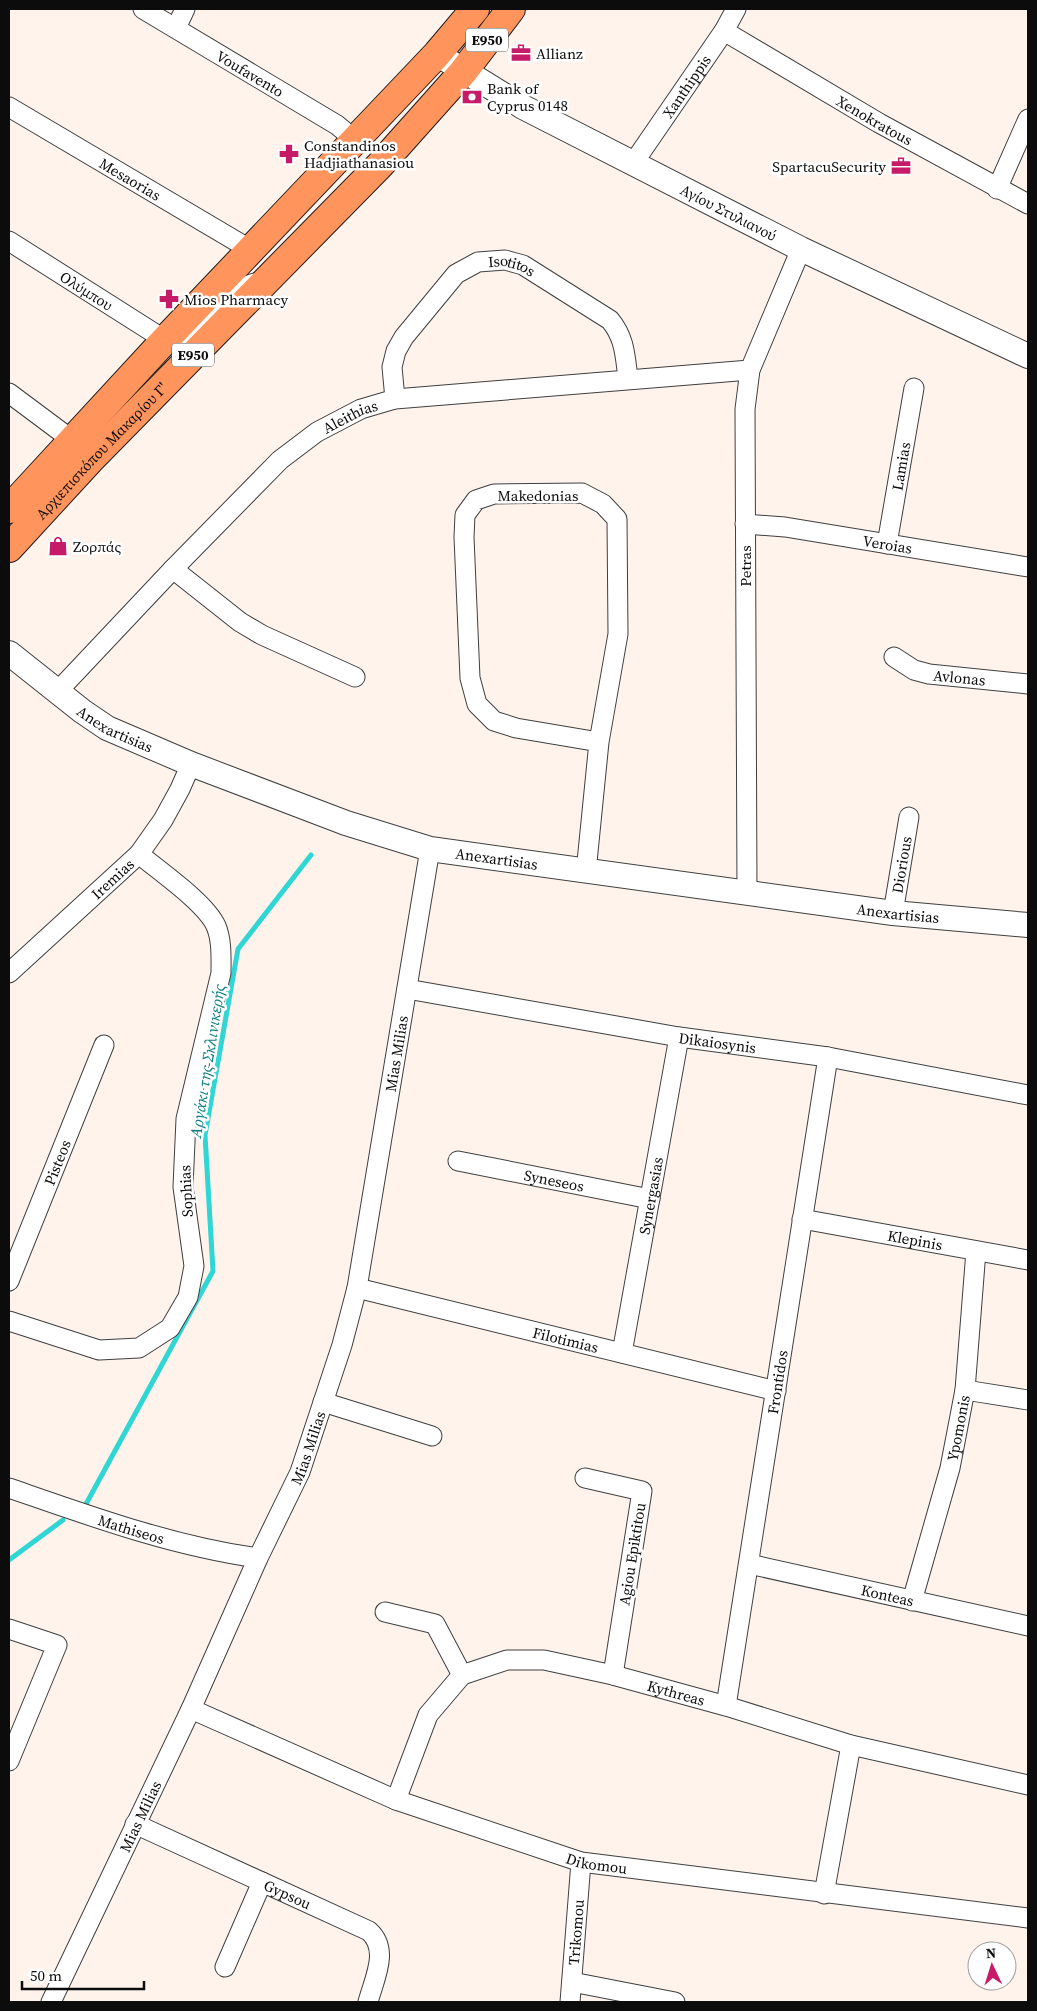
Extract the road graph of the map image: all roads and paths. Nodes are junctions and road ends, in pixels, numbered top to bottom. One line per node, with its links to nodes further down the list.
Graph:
1 (143, 9): 6 (street, Voufavento)
2 (185, 9): 6 (street)
3 (475, 9): 8 (main road, E950)
4 (511, 9): 9 (main road, E950)
5 (736, 9): 7 (street, Xanthippis)
6 (176, 28): 12 (street, Voufavento)
7 (724, 31): 13 (street, Xanthippis); 14 (street, Xenokratous)
8 (436, 54): 9 (street, Αγίου Στυλιανού); 12 (main road, Αρχιεπισκόπου Μακαρίου Γ' / E950)
9 (463, 72): 13 (street, Αγίου Στυλιανού); 19 (main road, Αρχιεπισκόπου Μακαρίου Γ' / E950)
10 (9, 107): 17 (street, Mesaorias)
11 (1028, 119): 14 (street)
12 (355, 140): 17 (main road, Αρχιεπισκόπου Μακαρίου Γ' / E950)
13 (634, 162): 18 (street, Αγίου Στυλιανού)
14 (997, 189): 15 (street, Xenokratous)
15 (1028, 204)
16 (9, 241): 20 (street, Ολύμπου)
17 (251, 250): 20 (main road, Αρχιεπισκόπου Μακαρίου Γ' / E950)
18 (800, 250): 21 (street, Αγίου Στυλιανού); 22 (street, Petras)
19 (265, 282): 20 (street); 31 (main road, Αρχιεπισκόπου Μακαρίου Γ' / E950)
20 (165, 340): 27 (main road, Αρχιεπισκόπου Μακαρίου Γ' / E950)
21 (1028, 356)
22 (750, 370): 23 (street, Aleithias); 29 (street, Petras)
23 (628, 378): 26 (street, Aleithias); 26 (street, Isotitos)
24 (914, 388): 30 (street, Lamias)
25 (9, 393): 27 (street)
26 (395, 399): 33 (street, Aleithias)
27 (72, 440): 28 (main road, Αρχιεπισκόπου Μακαρίου Γ' / E950)
28 (9, 509)
29 (745, 524): 30 (street, Veroias); 45 (street, Petras)
30 (887, 544): 32 (street, Veroias)
31 (9, 548)
32 (1028, 566)
33 (173, 568): 36 (street); 38 (street, Aleithias)
34 (9, 653): 38 (street, Anexartisias)
35 (894, 657): 37 (street, Avlonas)
36 (355, 677)
37 (1028, 684)
38 (57, 692): 40 (street, Anexartisias)
39 (600, 742): 39 (street, Makedonias); 44 (street, Makedonias)
40 (190, 764): 42 (street, Anexartisias); 43 (street, Iremias)
41 (909, 817): 46 (street, Diorious)
42 (430, 849): 44 (street, Anexartisias); 49 (street, Mias Milias)
43 (139, 854): 48 (street, Iremias); 61 (street, Sophias)
44 (586, 872): 45 (street, Anexartisias)
45 (747, 892): 46 (street, Anexartisias)
46 (893, 913): 47 (street, Anexartisias)
47 (1028, 926)
48 (9, 973)
49 (407, 989): 50 (street, Dikaiosynis); 60 (street, Mias Milias)
50 (679, 1037): 52 (street, Dikaiosynis); 55 (street, Synergasias)
51 (104, 1045): 59 (street, Pisteos)
52 (828, 1057): 53 (street, Dikaiosynis); 56 (street, Frontidos)
53 (1028, 1095)
54 (458, 1161): 55 (street, Syneseos)
55 (650, 1199): 62 (street, Synergasias)
56 (802, 1219): 57 (street, Klepinis); 64 (street, Frontidos)
57 (976, 1251): 58 (street, Klepinis); 63 (street, Ypomonis)
58 (1028, 1260)
59 (9, 1282)
60 (357, 1288): 62 (street, Filotimias); 66 (street, Mias Milias)
61 (9, 1321)
62 (622, 1353): 64 (street, Filotimias)
63 (965, 1390): 65 (street); 72 (street, Ypomonis)
64 (776, 1391): 71 (street, Frontidos)
65 (1028, 1400)
66 (323, 1402): 67 (street); 70 (street, Mias Milias)
67 (432, 1436)
68 (585, 1478): 77 (street, Agiou Epiktitou)
69 (9, 1488): 70 (street, Mathiseos)
70 (258, 1558): 79 (street, Mias Milias)
71 (749, 1564): 72 (street, Konteas); 78 (street, Frontidos)
72 (912, 1601): 74 (street, Konteas)
73 (385, 1612): 76 (street)
74 (1028, 1626)
75 (9, 1629): 81 (street)
76 (462, 1675): 77 (street, Kythreas); 83 (street)
77 (613, 1675): 78 (street, Kythreas)
78 (726, 1706): 80 (street, Kythreas)
79 (191, 1709): 83 (street, Dikomou); 84 (street, Mias Milias)
80 (851, 1745): 82 (street, Kythreas); 87 (street)
81 (9, 1761)
82 (1028, 1785)
83 (396, 1800): 85 (street, Dikomou)
84 (135, 1824): 86 (street, Gypsou); 91 (street, Mias Milias)
85 (581, 1862): 87 (street, Dikomou); 90 (street, Trikomou)
86 (262, 1882): 89 (street); 92 (street, Gypsou)
87 (824, 1894): 88 (street, Dikomou)
88 (1028, 1918)
89 (225, 1967)
90 (572, 1982): 93 (street, Trikomou); 94 (street)
91 (51, 2002)
92 (368, 2002)
93 (570, 2002)
94 (676, 2002)

